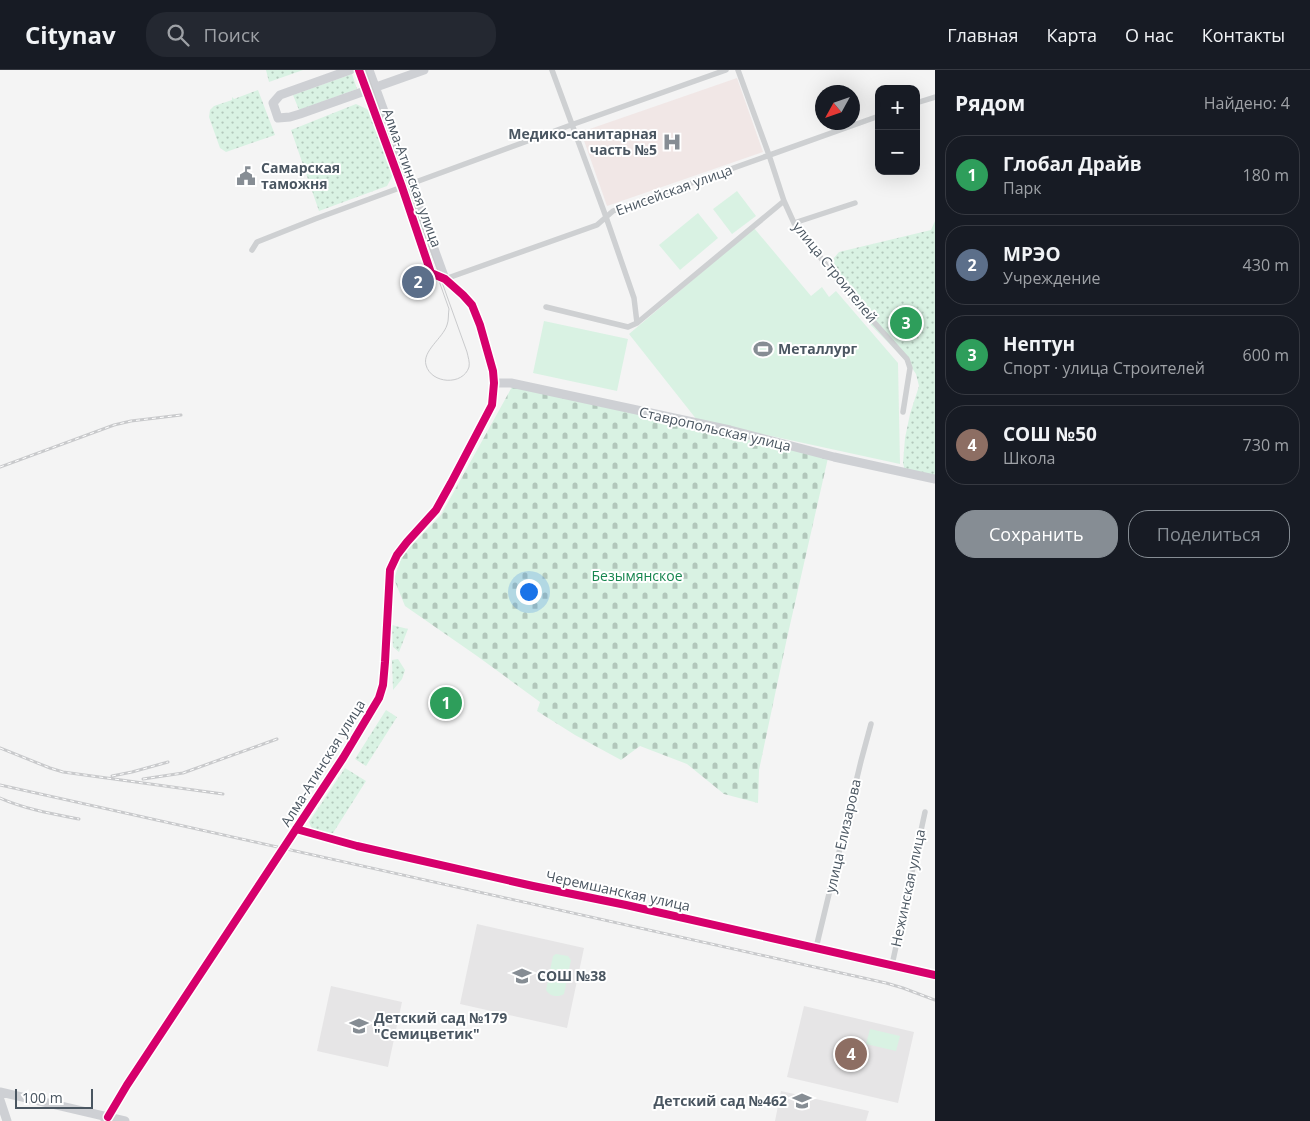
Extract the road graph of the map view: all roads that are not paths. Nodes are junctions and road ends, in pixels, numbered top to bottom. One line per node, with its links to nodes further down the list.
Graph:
1 (350, 70): 9 (street)
2 (359, 70): 9 (street, Алма-Атинская улица)
3 (369, 70): 8 (street, Алма-Атинская улица)
4 (424, 70): 8 (street)
5 (552, 70): 13 (street)
6 (726, 70): 13 (street)
7 (738, 70): 14 (street, улица Строителей)
8 (376, 88): 9 (street); 15 (street, Алма-Атинская улица)
9 (367, 90): 15 (street, Алма-Атинская улица)
10 (935, 97): 11 (street)
11 (920, 102)
12 (875, 117): 14 (street, Енисейская улица)
13 (571, 125): 15 (street); 18 (street)
14 (769, 155): 16 (street, улица Строителей); 18 (street, Енисейская улица)
15 (407, 185): 20 (street); 21 (street, Алма-Атинская улица)
16 (784, 200): 19 (street, улица Строителей); 23 (street)
17 (855, 203): 19 (street)
18 (606, 217): 21 (street, Енисейская улица); 23 (street)
19 (794, 223): 25 (street, улица Строителей)
20 (252, 250)
21 (445, 279): 24 (street, Алма-Атинская улица)
22 (546, 307): 23 (street)
23 (637, 323)
24 (494, 383): 26 (street, Ставропольская улица); 29 (street, Алма-Атинская улица)
25 (903, 412)
26 (935, 478)
27 (871, 724): 30 (street, улица Елизарова)
28 (925, 812): 31 (street, Нежинская улица)
29 (296, 829): 30 (street, Черемшанская улица); 35 (street, Алма-Атинская улица)
30 (816, 948): 31 (street, Черемшанская улица)
31 (892, 965): 32 (street, Черемшанская улица)
32 (935, 975)
33 (0, 1092): 35 (street)
34 (0, 1100): 36 (street)
35 (107, 1119): 37 (street)
36 (7, 1121)
37 (125, 1121)

